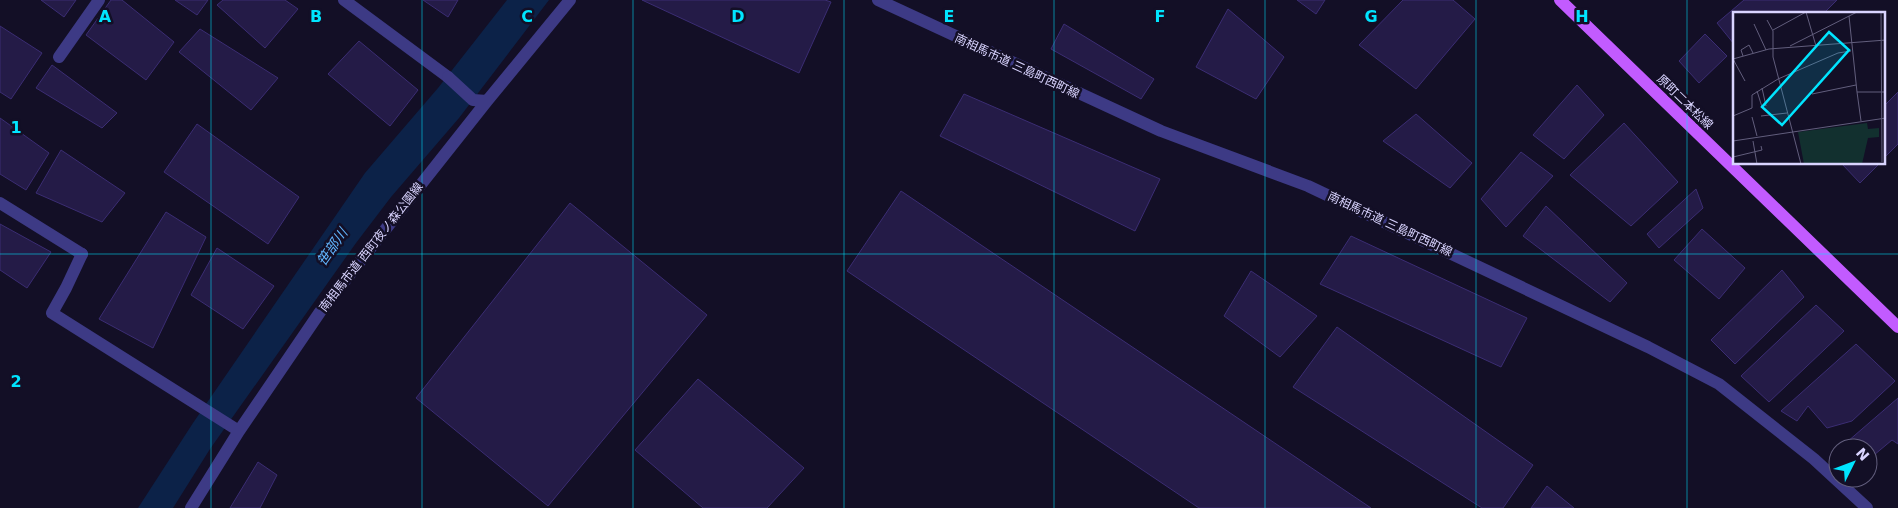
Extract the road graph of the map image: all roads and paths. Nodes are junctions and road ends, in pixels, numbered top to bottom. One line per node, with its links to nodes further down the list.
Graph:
1 (99, 0): 6 (street)
2 (344, 0): 7 (street)
3 (570, 0): 7 (street, 南相馬市道 西町夜ノ森公園線)
4 (878, 0): 12 (street, 南相馬市道 三島町西町線)
5 (1560, 0): 9 (main road, 原町二本松線)
6 (59, 56)
7 (486, 101): 10 (street, 南相馬市道 西町夜ノ森公園線)
8 (0, 203): 10 (street)
9 (1898, 327)
10 (236, 429): 11 (street, 南相馬市道 西町夜ノ森公園線)
11 (191, 508)
12 (1867, 508)

